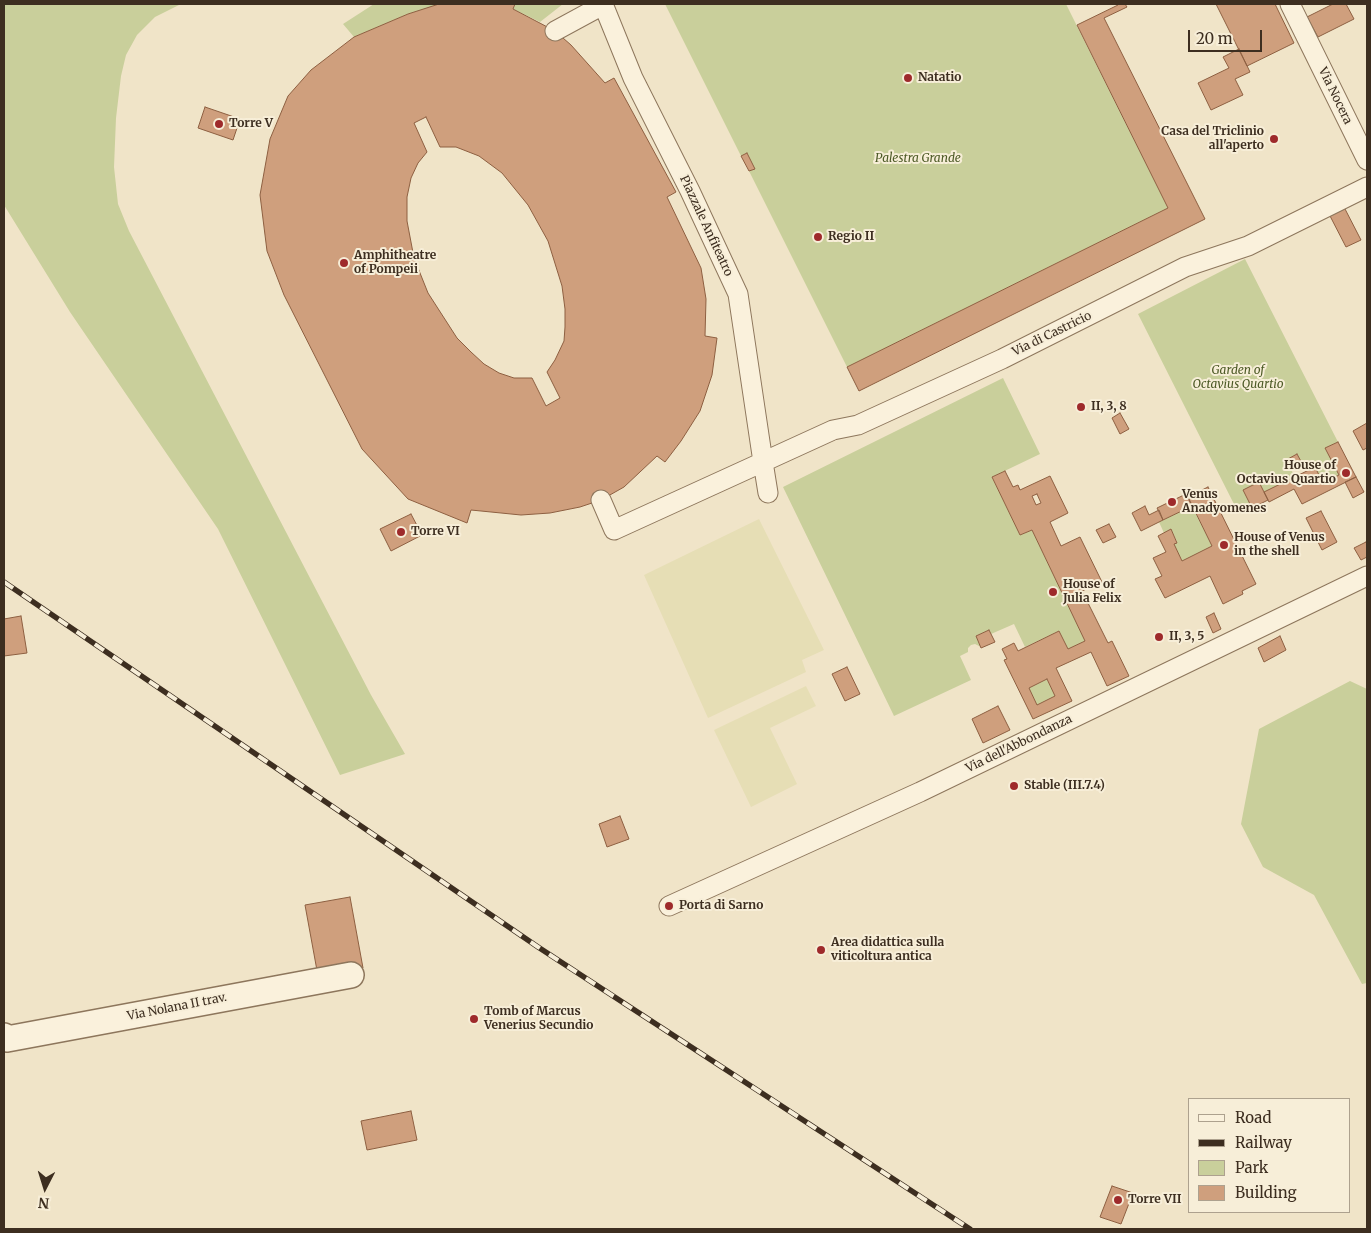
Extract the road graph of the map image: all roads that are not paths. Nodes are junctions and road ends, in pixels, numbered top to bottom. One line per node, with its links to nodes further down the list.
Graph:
1 (603, 4): 3 (street, Piazzale Anfiteatro); 6 (street, Piazzale Anfiteatro)
2 (1290, 4): 4 (street, Via Nocera)
3 (555, 31)
4 (1367, 160)
5 (1367, 187): 6 (street, Via di Castricio)
6 (763, 462): 7 (street); 8 (street, Via di Castricio)
7 (768, 493)
8 (601, 500)
9 (1367, 576): 10 (street, Via dell'Abbondanza)
10 (669, 906)
11 (351, 975): 12 (street, Via Nolana II trav.)
12 (4, 1036)

